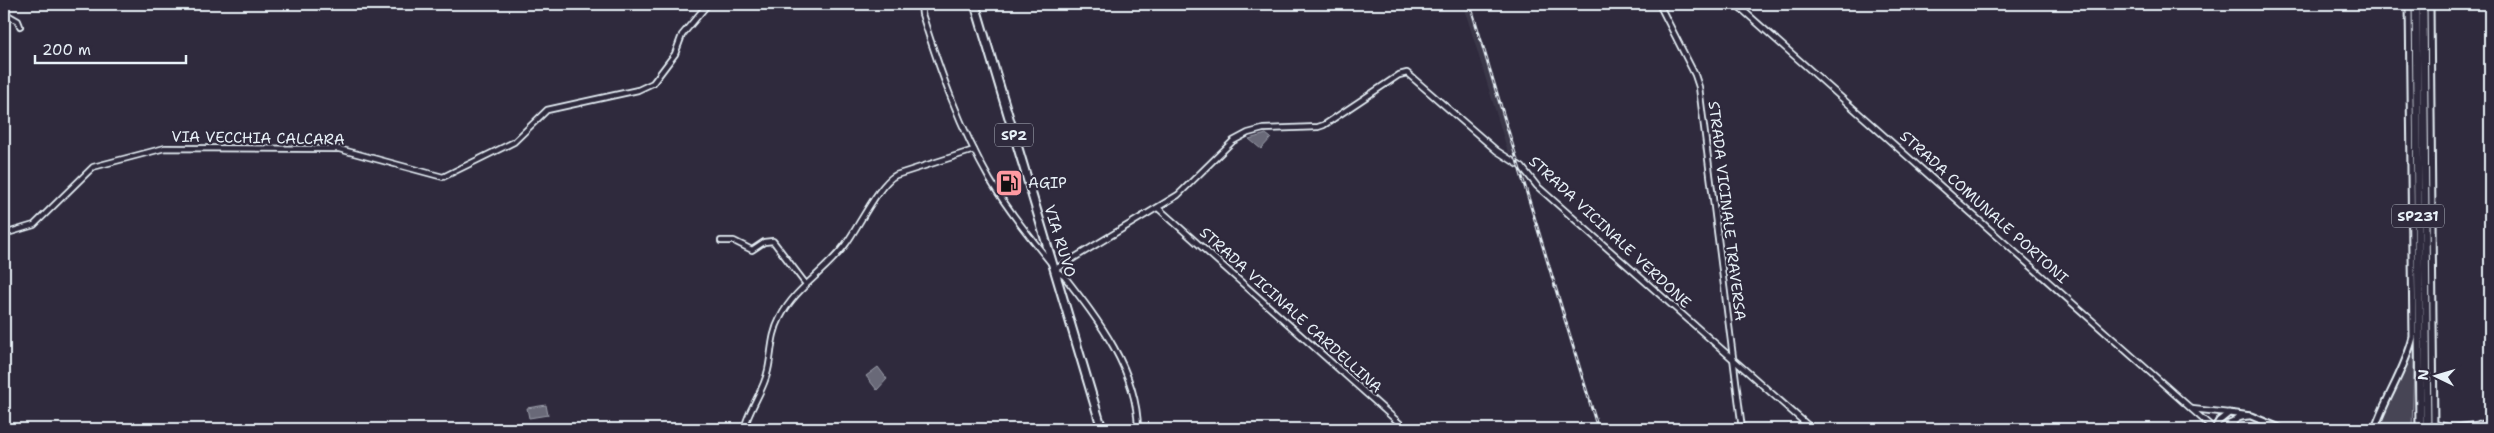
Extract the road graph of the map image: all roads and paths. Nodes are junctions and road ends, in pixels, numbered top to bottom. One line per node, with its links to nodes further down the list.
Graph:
1 (708, 4): 14 (street, VIA VECCHIA CALCARA)
2 (921, 4): 12 (street)
3 (975, 4): 16 (main road, VIA RUVO / SP2)
4 (1659, 4): 18 (street, STRADA VICINALE TRAVERSA)
5 (1736, 4): 20 (street, STRADA COMUNALE PORTONI)
6 (2409, 4): 23 (street)
7 (2416, 4): 19 (main road, SP231)
8 (2423, 4): 42 (main road, SP231)
9 (2430, 4): 27 (street)
10 (4, 14): 11 (street)
11 (20, 26)
12 (974, 150): 16 (street); 17 (street)
13 (1158, 208): 16 (street, STRADA VICINALE VERDONE); 18 (street, STRADA VICINALE VERDONE); 32 (street, STRADA VICINALE CARDELLINA)
14 (4, 234)
15 (721, 241): 17 (street)
16 (1054, 268): 30 (main road, VIA RUVO / SP2); 31 (street)
17 (805, 284): 29 (street)
18 (1733, 360): 33 (street, STRADA VICINALE TRAVERSA); 34 (street, STRADA VICINALE VERDONE)
19 (2420, 380): 40 (main road); 41 (main road, SP231)
20 (2191, 408): 21 (street); 35 (street, STRADA COMUNALE PORTONI)
21 (2229, 413): 22 (street); 35 (street)
22 (2251, 416): 24 (street); 37 (street)
23 (2379, 419): 38 (street); 39 (street)
24 (2232, 422): 35 (street); 36 (street)
25 (2490, 423): 26 (street)
26 (2479, 424): 28 (street); 43 (street)
27 (2434, 427): 28 (street)
28 (2447, 428)
29 (744, 429)
30 (1102, 429)
31 (1138, 429)
32 (1406, 429)
33 (1742, 429)
34 (1812, 429)
35 (2214, 429)
36 (2230, 429)
37 (2282, 429)
38 (2375, 429)
39 (2381, 429)
40 (2414, 429)
41 (2420, 429)
42 (2427, 429)
43 (2484, 429)

